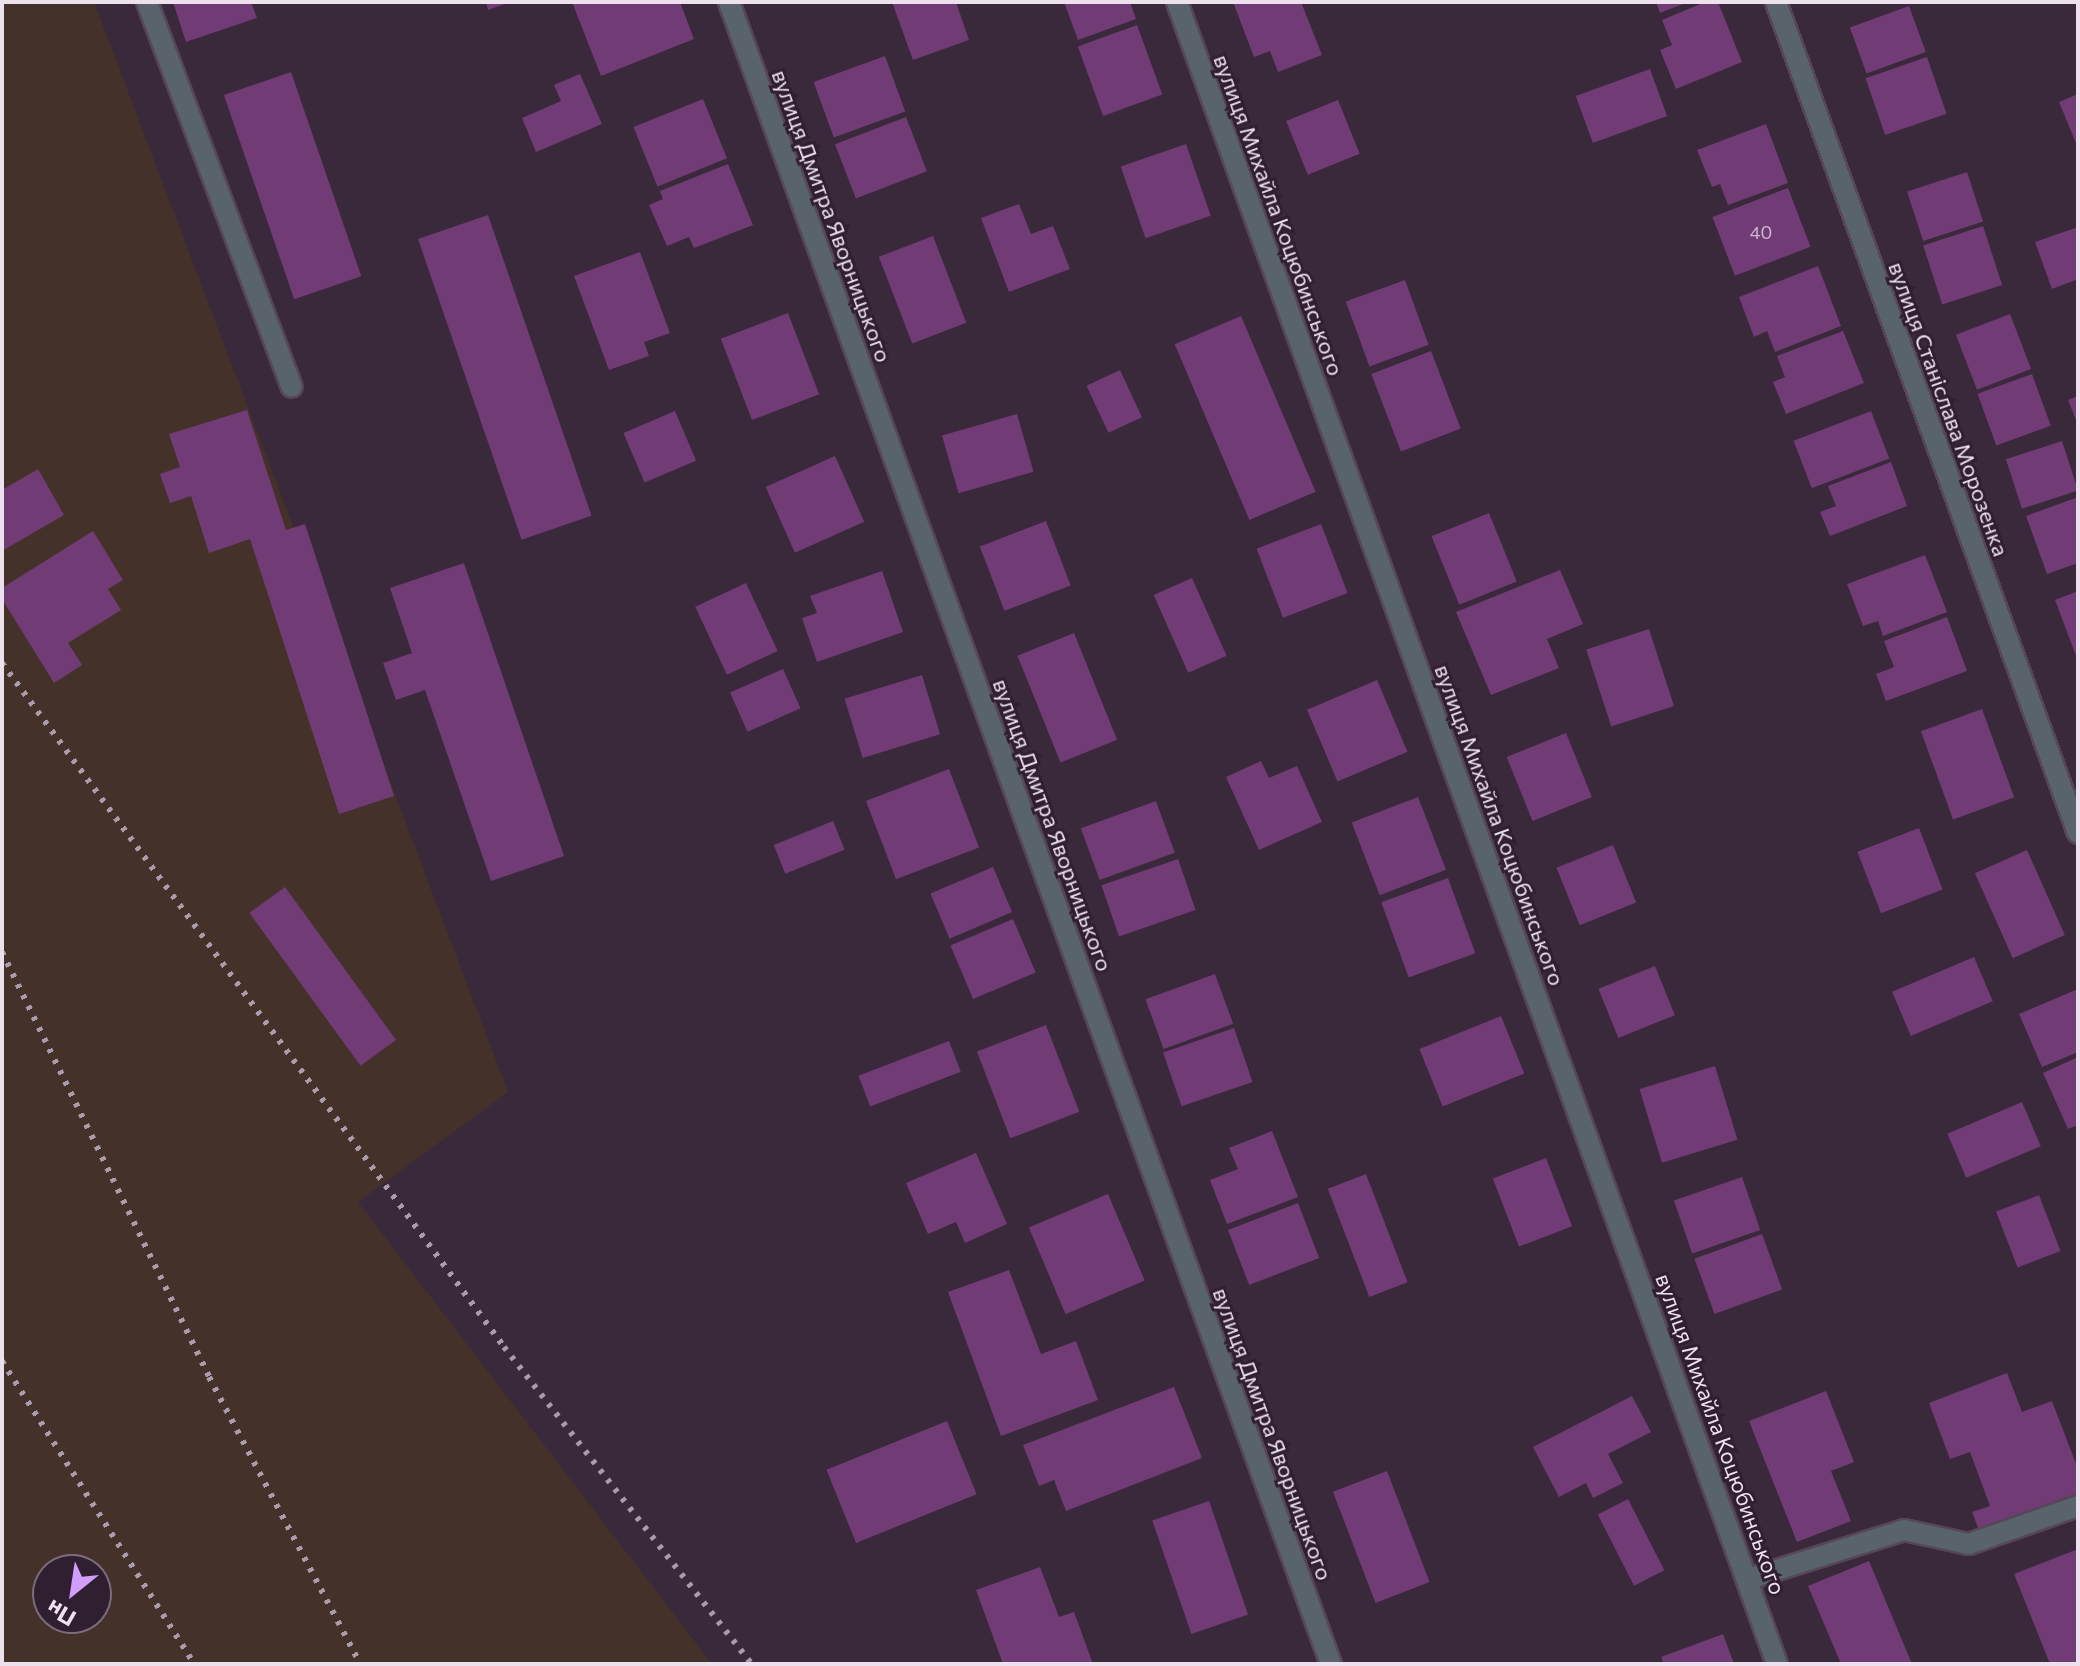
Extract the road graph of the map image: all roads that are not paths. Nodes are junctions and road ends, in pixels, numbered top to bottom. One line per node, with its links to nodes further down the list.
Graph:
1 (147, 2): 5 (street)
2 (729, 2): 9 (street, вулиця Дмитра Яворницького)
3 (1177, 2): 8 (street, вулиця Михайла Коцюбинського)
4 (1776, 2): 6 (street, вулиця Станіслава Морозенка)
5 (292, 387)
6 (2078, 833)
7 (2078, 1506): 8 (street)
8 (1748, 1579): 10 (street, вулиця Михайла Коцюбинського)
9 (1331, 1664)
10 (1777, 1664)

